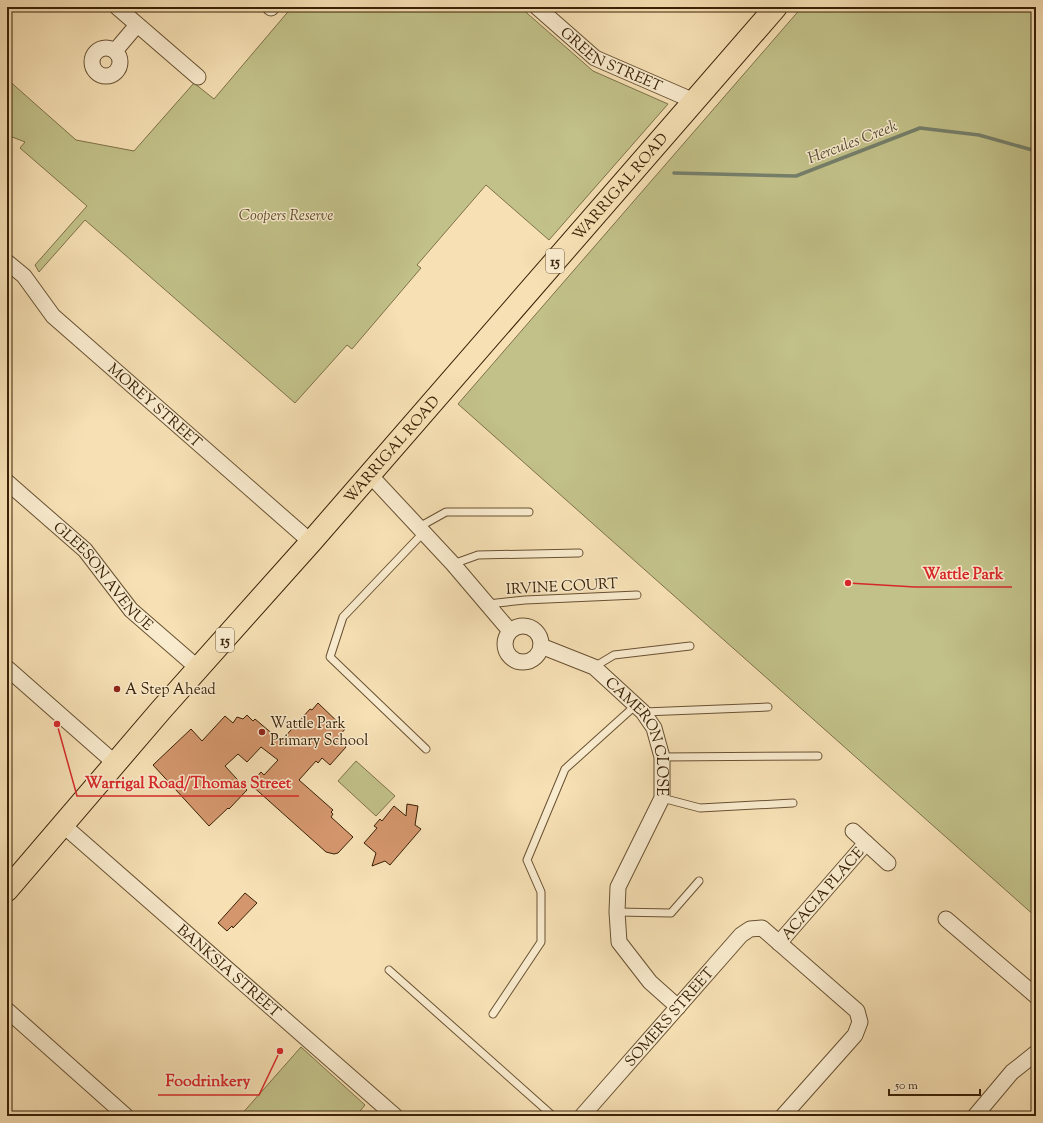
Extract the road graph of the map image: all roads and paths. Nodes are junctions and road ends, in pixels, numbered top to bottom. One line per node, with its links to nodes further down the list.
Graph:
1 (117, 7): 4 (street)
2 (537, 7): 7 (street, GREEN STREET)
3 (776, 7): 7 (main road, WARRIGAL ROAD / 15)
4 (137, 25): 5 (street); 6 (street)
5 (114, 51)
6 (198, 77)
7 (694, 101): 9 (main road, WARRIGAL ROAD / 15)
8 (7, 262): 13 (street, MOREY STREET)
9 (370, 475): 12 (street); 13 (main road, WARRIGAL ROAD / 15)
10 (7, 482): 23 (street, GLEESON AVENUE)
11 (529, 512): 12 (lane)
12 (422, 530): 15 (street); 26 (lane)
13 (311, 542): 23 (main road, WARRIGAL ROAD / 15)
14 (579, 553): 15 (lane)
15 (453, 564): 17 (street)
16 (637, 595): 17 (lane, IRVINE COURT)
17 (488, 604): 18 (street)
18 (510, 631): 19 (street); 19 (street)
19 (542, 646): 21 (street, CAMERON CLOSE)
20 (690, 646): 21 (lane)
21 (594, 667): 25 (street, CAMERON CLOSE)
22 (7, 668): 29 (street)
23 (199, 669): 29 (main road, WARRIGAL ROAD / 15)
24 (768, 707): 25 (lane)
25 (640, 709): 28 (street, CAMERON CLOSE); 45 (lane)
26 (426, 749)
27 (818, 756): 28 (lane)
28 (662, 757): 30 (street, CAMERON CLOSE)
29 (116, 764): 32 (main road, WARRIGAL ROAD / 15)
30 (662, 798): 31 (lane); 38 (street, CAMERON CLOSE)
31 (793, 802)
32 (64, 825): 37 (main road, WARRIGAL ROAD / 15); 48 (street, BANKSIA STREET)
33 (853, 831): 34 (street, ACACIA PLACE)
34 (866, 843): 35 (street, ACACIA PLACE); 40 (street, ACACIA PLACE)
35 (888, 863)
36 (699, 881): 38 (lane)
37 (7, 890)
38 (617, 912): 43 (street, CAMERON CLOSE)
39 (946, 919): 42 (street)
40 (779, 943): 43 (street, SOMERS STREET); 51 (street)
41 (389, 970): 49 (lane)
42 (1036, 996)
43 (678, 1007): 50 (street, SOMERS STREET)
44 (7, 1010): 47 (street)
45 (493, 1014)
46 (1036, 1053): 52 (street)
47 (126, 1116)
48 (395, 1116)
49 (553, 1116)
50 (582, 1116)
51 (783, 1116)
52 (975, 1116)

